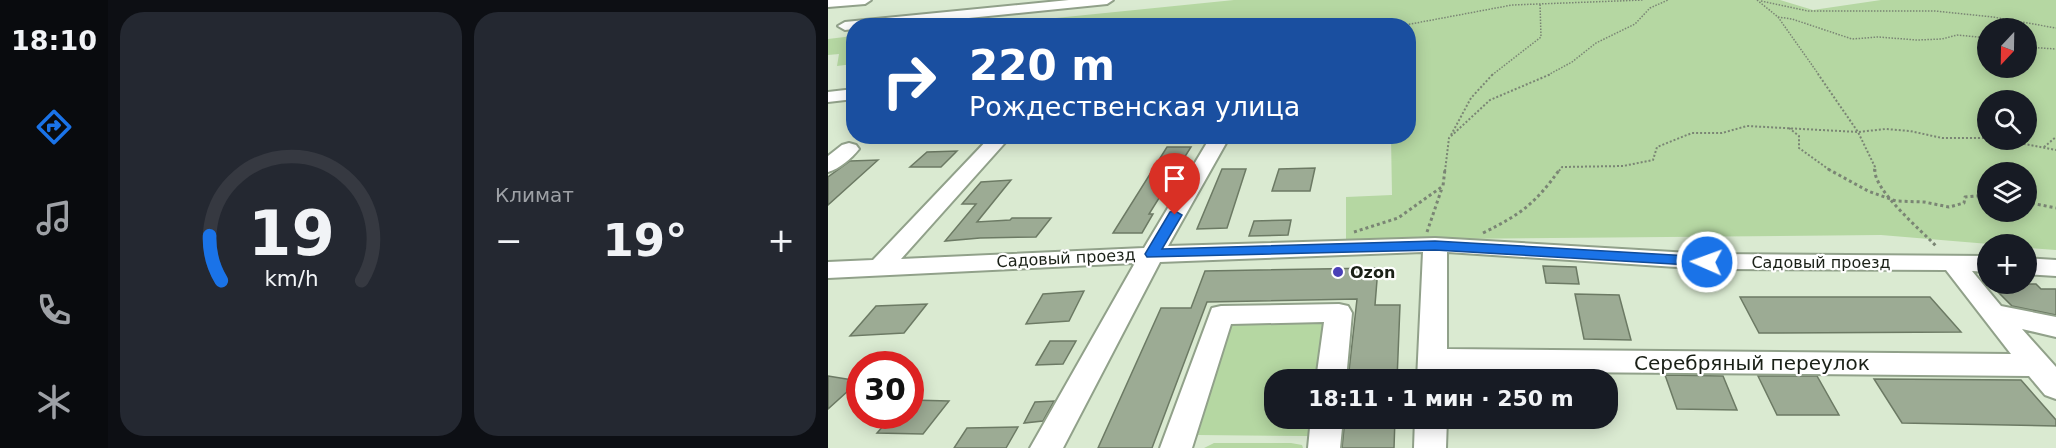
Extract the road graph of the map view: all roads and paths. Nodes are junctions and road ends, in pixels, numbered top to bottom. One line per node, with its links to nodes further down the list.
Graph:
1 (865, 0): 6 (street)
2 (1107, 0): 10 (street)
3 (1643, 0): 8 (path)
4 (1668, 0): 22 (path)
5 (1758, 0): 11 (path); 13 (path)
6 (844, 2): 7 (street); 9 (street)
7 (828, 3)
8 (1540, 3): 12 (path); 22 (path)
9 (828, 17)
10 (926, 18)
11 (1778, 18): 14 (path); 20 (path)
12 (1416, 23)
13 (2056, 28)
14 (1977, 37)
15 (2037, 47): 16 (path)
16 (2056, 48)
17 (846, 95): 18 (street)
18 (828, 97)
19 (1788, 127): 20 (path); 33 (path); 37 (path)
20 (1858, 132): 23 (path); 33 (path)
21 (2056, 137): 27 (path)
22 (1449, 138): 31 (path)
23 (1977, 138)
24 (995, 144): 43 (street)
25 (1216, 144): 39 (street)
26 (2037, 146): 27 (path)
27 (2044, 147): 29 (path)
28 (849, 149): 30 (street)
29 (2056, 150)
30 (828, 166)
31 (1443, 186): 36 (path); 38 (path)
32 (1977, 195): 33 (path)
33 (1894, 202): 40 (path)
34 (2037, 204): 35 (path)
35 (2056, 208)
36 (1353, 232)
37 (1479, 235)
38 (1429, 246): 39 (street, Садовый проезд); 40 (street, Садовый проезд); 50 (street)
39 (1152, 254): 43 (street, Садовый проезд); 55 (street)
40 (1952, 262): 41 (street, Садовый проезд); 46 (street)
41 (1977, 263)
42 (2037, 267): 44 (street)
43 (880, 268): 45 (street, Садовый проезд)
44 (2056, 268)
45 (828, 270)
46 (1992, 314): 47 (street); 48 (street)
47 (2056, 327)
48 (2036, 365): 51 (street, Серебряный переулок); 52 (street)
49 (1332, 369): 56 (street)
50 (1432, 369)
51 (1553, 369)
52 (2056, 387)
53 (1326, 429): 57 (street)
54 (1431, 429): 58 (street)
55 (1046, 448)
56 (1176, 448)
57 (1324, 448)
58 (1430, 448)

